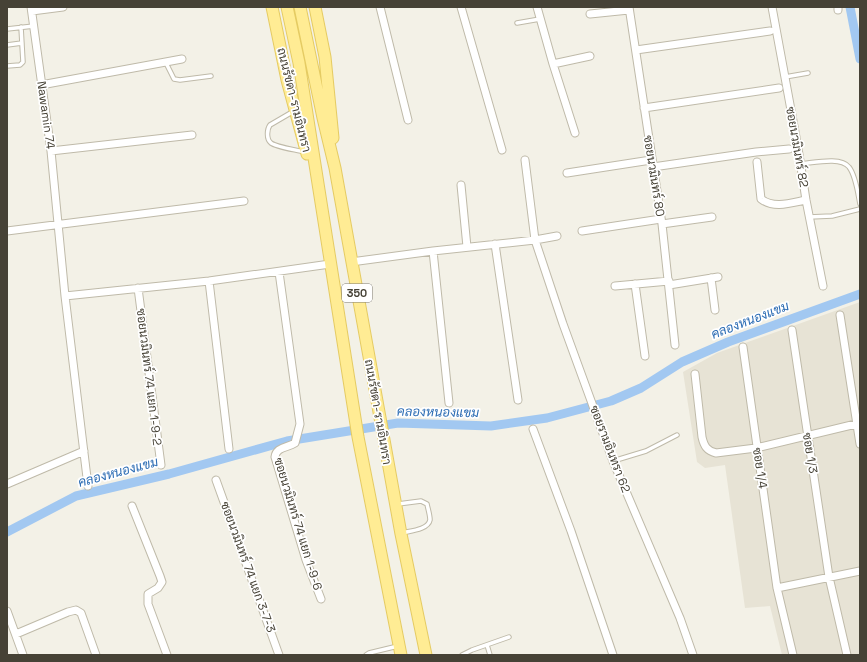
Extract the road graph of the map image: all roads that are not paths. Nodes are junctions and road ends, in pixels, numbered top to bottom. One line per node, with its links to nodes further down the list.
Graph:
1 (63, 7): 11 (street)
2 (272, 7): 33 (main road, ถนนรัชดา-รามอินทรา / 350)
3 (287, 7): 48 (main road, ถนนรัชดา-รามอินทรา / 350)
4 (300, 7): 45 (main road, ถนนรัชดา-รามอินทรา / 350)
5 (315, 7): 45 (main road, ถนนรัชดา-รามอินทรา / 350)
6 (380, 7): 34 (street)
7 (461, 7): 38 (street)
8 (537, 7): 13 (street)
9 (772, 7): 29 (street, ซอยนวมินทร์ 82)
10 (629, 8): 12 (street); 21 (street, ซอยนวมินทร์ 80)
11 (32, 9): 15 (street, Nawamin 74)
12 (590, 14)
13 (540, 18): 14 (lane); 25 (street)
14 (517, 23)
15 (34, 26): 16 (lane); 30 (street, Nawamin 74)
16 (21, 27): 17 (lane); 19 (lane)
17 (7, 29)
18 (770, 31): 21 (street)
19 (22, 43): 20 (lane); 26 (lane)
20 (7, 45)
21 (636, 50): 32 (street, ซอยนวมินทร์ 80)
22 (590, 56): 25 (street)
23 (182, 59): 24 (street)
24 (166, 63): 28 (lane); 30 (street)
25 (553, 64): 35 (street)
26 (7, 66)
27 (808, 73): 29 (lane)
28 (211, 76)
29 (784, 77): 44 (street, ซอยนวมินทร์ 82)
30 (41, 85): 39 (street, Nawamin 74)
31 (779, 88): 32 (street)
32 (644, 108): 43 (street, ซอยนวมินทร์ 80)
33 (295, 110): 40 (main road, ถนนรัชดา-รามอินทรา / 350); 40 (lane)
34 (408, 120)
35 (575, 132)
36 (192, 135): 39 (street)
37 (789, 149): 43 (street)
38 (502, 150)
39 (51, 151): 56 (street, Nawamin 74)
40 (307, 152): 48 (main road, ถนนรัชดา-รามอินทรา / 350)
41 (525, 160): 60 (street, ซอยรามอินทรา 62)
42 (757, 162): 49 (street)
43 (652, 163): 46 (street); 55 (street, ซอยนวมินทร์ 80)
44 (800, 164): 49 (street, ซอยนวมินทร์ 82); 51 (lane)
45 (334, 168): 64 (main road, ถนนรัชดา-รามอินทรา / 350)
46 (566, 173)
47 (461, 185): 62 (street)
48 (320, 192): 65 (main road, ถนนรัชดา-รามอินทรา / 350)
49 (806, 200): 54 (street, ซอยนวมินทร์ 82)
50 (244, 201): 56 (street)
51 (860, 204)
52 (860, 209): 54 (lane)
53 (712, 217): 55 (street)
54 (809, 217): 71 (street, ซอยนวมินทร์ 82)
55 (661, 222): 58 (street); 68 (street, ซอยนวมินทร์ 80)
56 (58, 224): 57 (street); 73 (street, Nawamin 74)
57 (7, 230)
58 (582, 231)
59 (557, 236): 60 (street)
60 (539, 239): 61 (street); 91 (street, ซอยรามอินทรา 62)
61 (495, 244): 62 (street); 81 (street)
62 (467, 247): 63 (street)
63 (433, 250): 64 (street); 82 (street)
64 (351, 262): 96 (main road, ถนนรัชดา-รามอินทรา / 350)
65 (330, 264): 66 (street); 107 (main road, ถนนรัชดา-รามอินทรา / 350)
66 (279, 272): 67 (street); 102 (street, ซอยนวมินทร์ 74 แยก 1-9-6)
67 (209, 281): 72 (street); 89 (street)
68 (669, 283): 69 (street); 74 (street); 77 (street, ซอยนวมินทร์ 80)
69 (635, 284): 70 (street); 79 (street)
70 (615, 286)
71 (823, 286)
72 (138, 288): 73 (street); 92 (street, ซอยนวมินทร์ 74 แยก 1-9-2)
73 (65, 296): 90 (street, Nawamin 74)
74 (715, 310)
75 (840, 315): 83 (street)
76 (792, 330): 86 (street, ซอย 1/3)
77 (675, 345)
78 (743, 347): 88 (street, ซอย 1/4)
79 (645, 356)
80 (695, 374): 88 (street)
81 (518, 400)
82 (449, 403)
83 (858, 424): 86 (street); 87 (street)
84 (533, 429): 116 (street)
85 (677, 435): 91 (lane)
86 (808, 436): 88 (street); 100 (street, ซอย 1/3)
87 (860, 444)
88 (756, 448): 101 (street, ซอย 1/4)
89 (229, 449)
90 (84, 451): 94 (street); 95 (street, Nawamin 74)
91 (613, 461): 117 (street, ซอยรามอินทรา 62)
92 (161, 465)
93 (216, 480): 111 (street, ซอยนวมินทร์ 74 แยก 3-7-3)
94 (7, 484)
95 (88, 486)
96 (395, 504): 98 (main road, ถนนรัชดา-รามอินทรา / 350); 98 (lane)
97 (132, 506): 110 (street)
98 (400, 534): 113 (main road, ถนนรัชดา-รามอินทรา / 350)
99 (860, 571): 100 (street)
100 (829, 577): 101 (street); 119 (street, ซอย 1/3)
101 (777, 588): 118 (street, ซอย 1/4)
102 (321, 598)
103 (7, 611): 104 (street)
104 (16, 634): 108 (street); 109 (street)
105 (509, 637): 106 (lane)
106 (487, 645): 114 (lane); 115 (lane)
107 (400, 650): 112 (lane)
108 (23, 655)
109 (96, 655)
110 (167, 655)
111 (279, 655)
112 (366, 655)
113 (426, 655)
114 (462, 655)
115 (490, 655)
116 (613, 655)
117 (693, 655)
118 (793, 655)
119 (846, 655)

